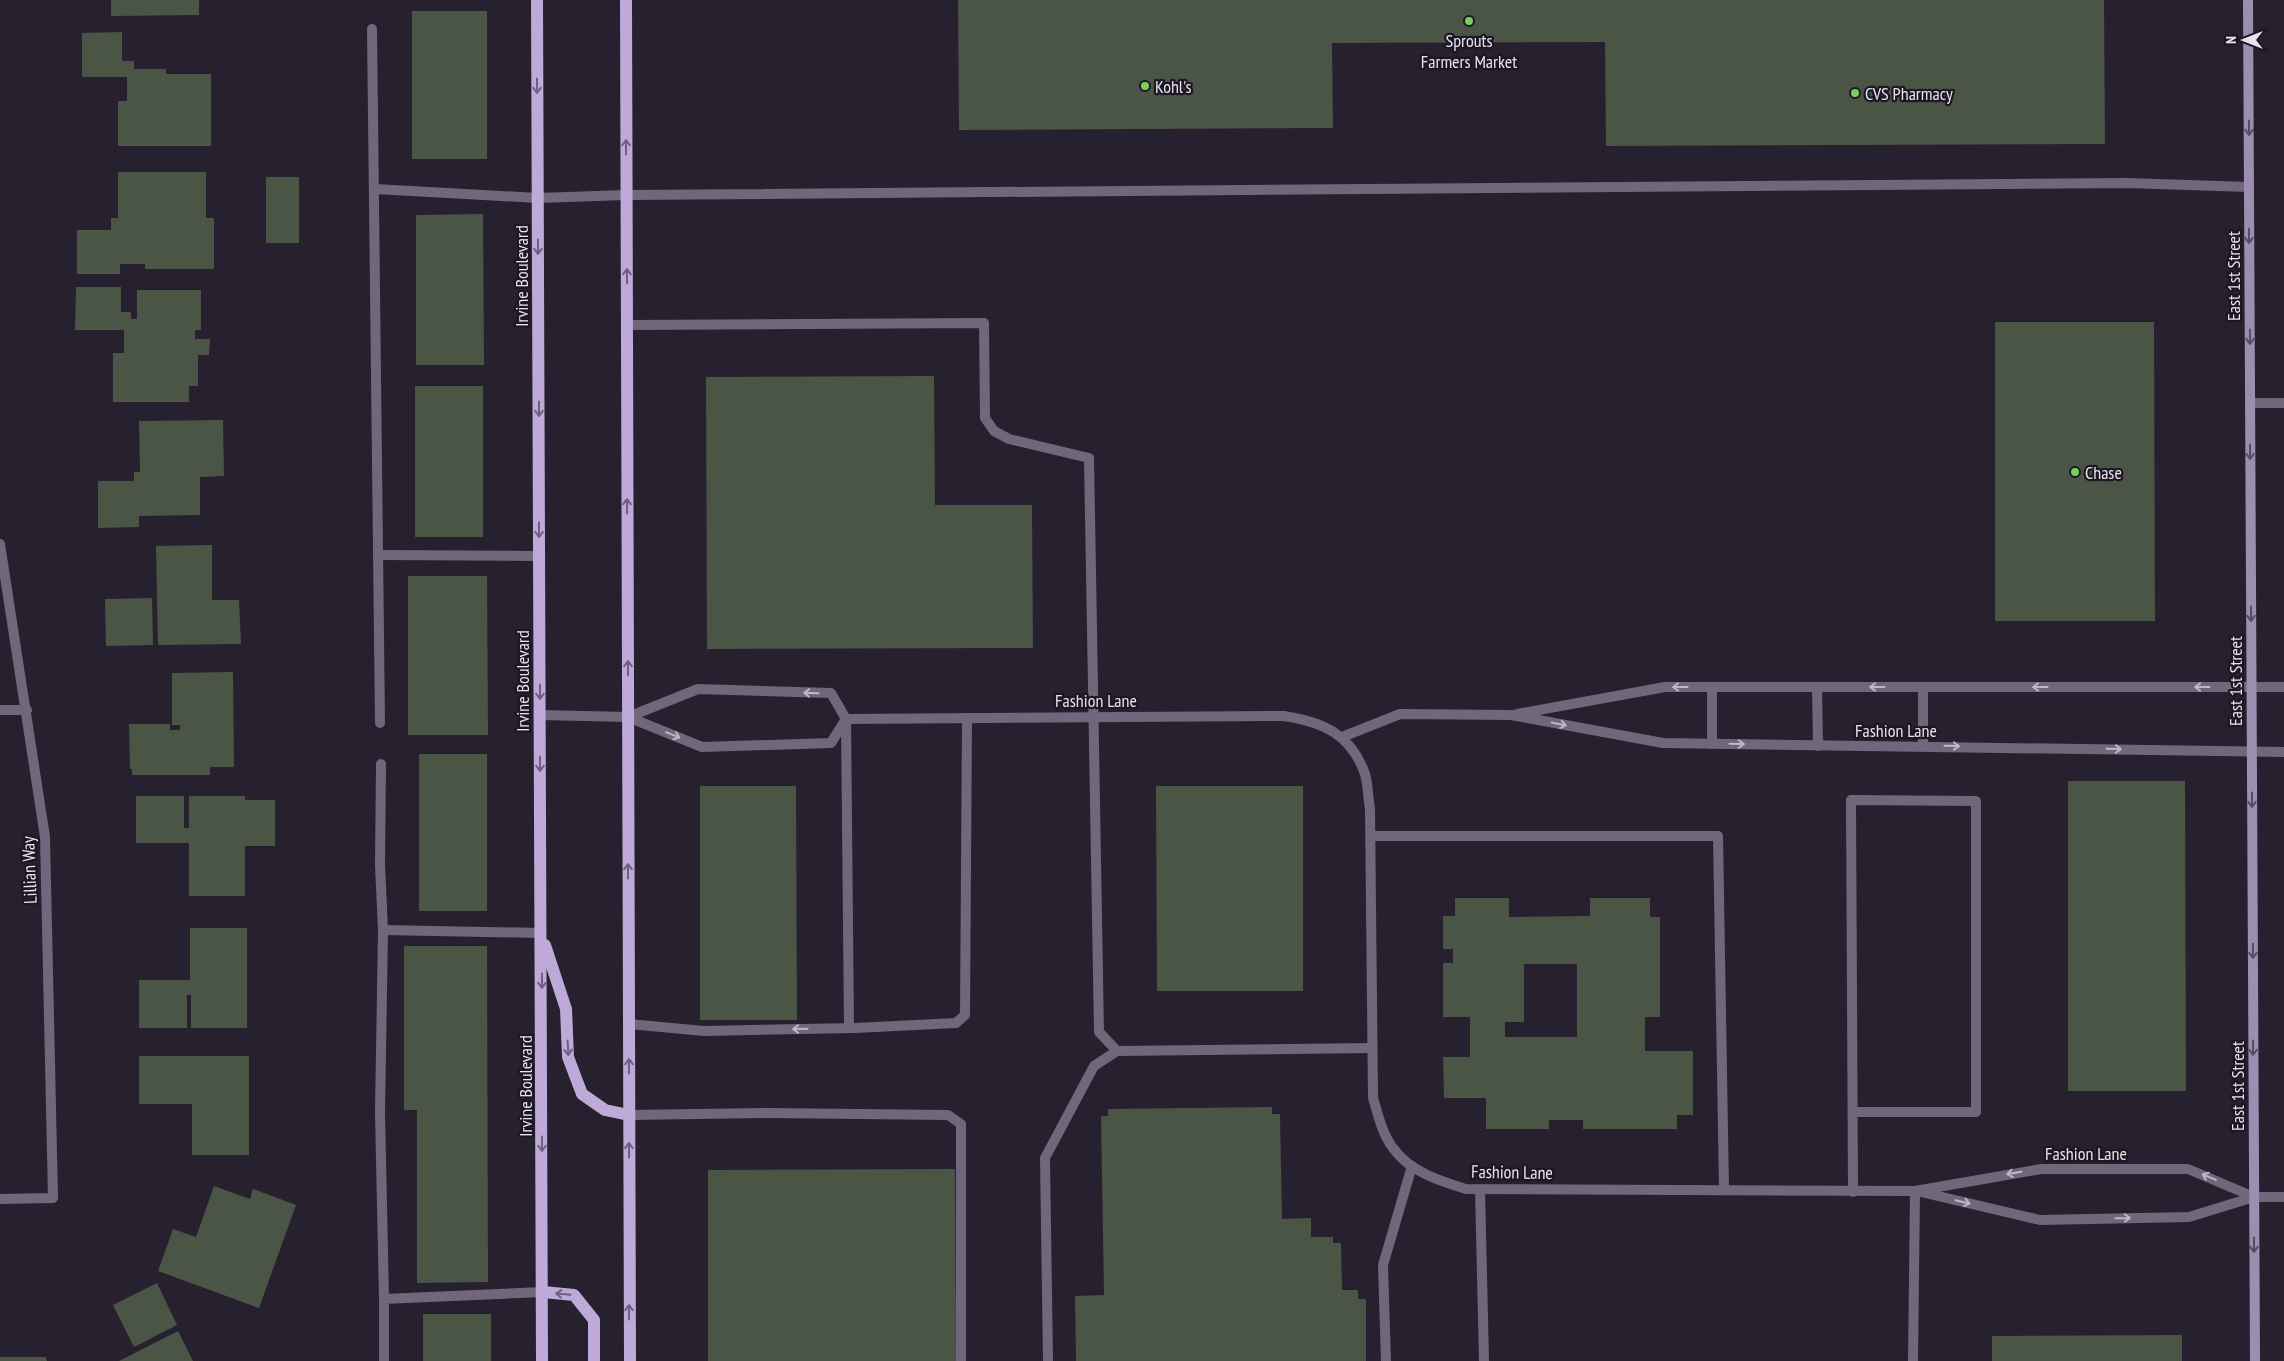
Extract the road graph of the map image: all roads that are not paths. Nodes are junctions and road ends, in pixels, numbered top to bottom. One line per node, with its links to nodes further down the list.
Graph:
1 (537, 0): 8 (main road, Irvine Boulevard, one-way to 8)
2 (626, 0): 7 (main road, one-way to 2)
3 (2248, 0): 5 (main road, East 1st Street, one-way to 5)
4 (372, 29): 6 (street)
5 (2249, 187): 7 (street); 10 (main road, East 1st Street, one-way to 10)
6 (376, 189): 8 (street); 13 (street)
7 (626, 195): 8 (street); 9 (main road, one-way to 7)
8 (538, 198): 14 (main road, Irvine Boulevard, one-way to 14)
9 (627, 325): 24 (street); 25 (main road, one-way to 9)
10 (2250, 403): 11 (street); 15 (main road, East 1st Street, one-way to 15)
11 (2284, 403)
12 (0, 544): 21 (street, Lillian Way)
13 (379, 555): 14 (street); 28 (street)
14 (539, 556): 22 (main road, Irvine Boulevard, one-way to 22)
15 (2251, 686): 18 (street, Fashion Lane, one-way to 18); 19 (street, Fashion Lane); 33 (main road, East 1st Street)
16 (1712, 687): 17 (street, Fashion Lane); 23 (street, Fashion Lane, one-way to 23); 30 (street)
17 (1817, 687): 18 (street, Fashion Lane, one-way to 17); 31 (street)
18 (1923, 687): 32 (street)
19 (2284, 687)
20 (0, 710): 21 (street)
21 (27, 710): 52 (street, Lillian Way)
22 (540, 715): 25 (street); 38 (main road, Irvine Boulevard, one-way to 38)
23 (1511, 715): 29 (street, Fashion Lane); 30 (street, Fashion Lane, one-way to 30)
24 (1092, 716): 26 (street, Fashion Lane); 29 (street, Fashion Lane); 42 (street)
25 (628, 717): 27 (street, one-way to 27); 27 (street, one-way to 25); 39 (main road, one-way to 25)
26 (967, 718): 27 (street, Fashion Lane); 40 (street)
27 (846, 719): 40 (street)
28 (380, 723)
29 (1342, 737): 36 (street, Fashion Lane)
30 (1712, 744): 31 (street, Fashion Lane, one-way to 31)
31 (1818, 746): 32 (street, Fashion Lane)
32 (1923, 746): 33 (street, Fashion Lane, one-way to 33)
33 (2252, 751): 34 (street, Fashion Lane); 50 (main road, East 1st Street, one-way to 50)
34 (2284, 752)
35 (381, 764): 37 (street)
36 (1370, 836): 41 (street, Fashion Lane); 47 (street)
37 (383, 930): 38 (street); 54 (street)
38 (541, 933): 44 (main road, one-way to 44); 53 (main road, Irvine Boulevard, one-way to 53)
39 (629, 1024): 40 (street, one-way to 39); 44 (main road, one-way to 39)
40 (849, 1028)
41 (1372, 1048): 42 (street); 45 (street, Fashion Lane)
42 (1117, 1051): 60 (street)
43 (1853, 1112): 43 (street); 49 (street)
44 (629, 1115): 58 (main road, one-way to 44); 59 (street)
45 (1412, 1166): 46 (street, Fashion Lane); 61 (street)
46 (1480, 1189): 47 (street, Fashion Lane); 62 (street)
47 (1724, 1189): 49 (street, Fashion Lane)
48 (1915, 1191): 49 (street, Fashion Lane); 50 (street, Fashion Lane, one-way to 50); 50 (street, Fashion Lane, one-way to 48); 63 (street)
49 (1853, 1192)
50 (2254, 1197): 51 (street, Fashion Lane); 64 (main road, East 1st Street, one-way to 64)
51 (2284, 1197)
52 (0, 1199)
53 (543, 1292): 54 (street); 56 (main road, Irvine Boulevard); 57 (main road, one-way to 53)
54 (384, 1299): 55 (street)
55 (384, 1361)
56 (542, 1361)
57 (594, 1361)
58 (630, 1361)
59 (960, 1361)
60 (1048, 1361)
61 (1386, 1361)
62 (1484, 1361)
63 (1913, 1361)
64 (2254, 1361)

